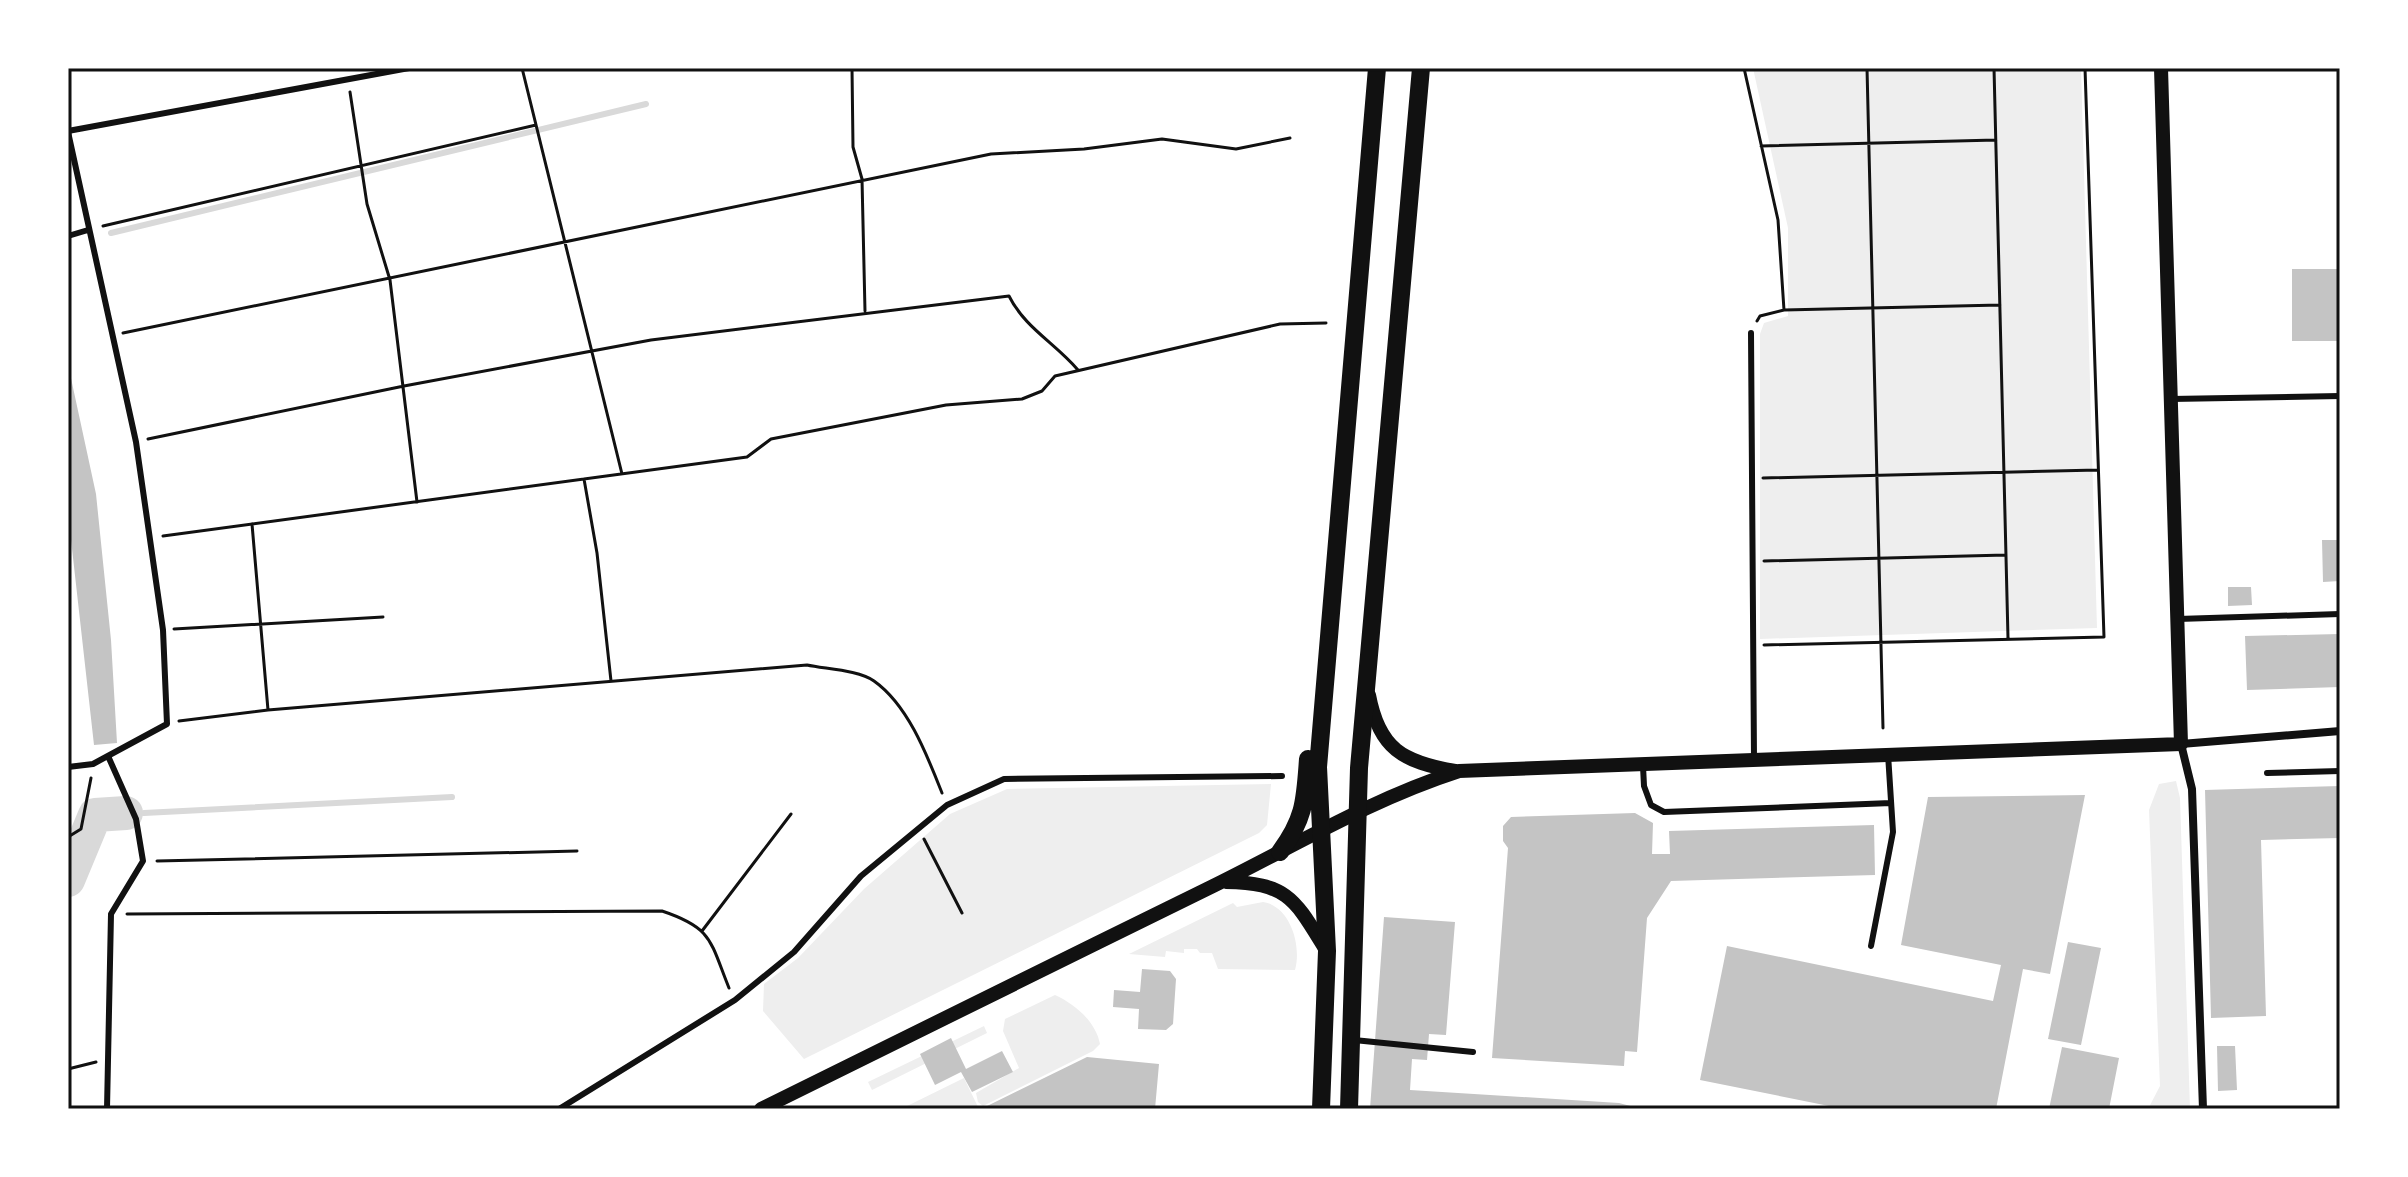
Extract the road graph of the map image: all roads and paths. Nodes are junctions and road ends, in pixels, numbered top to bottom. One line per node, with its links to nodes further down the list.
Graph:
1 (409, 68): 11 (lane)
2 (522, 68): 12 (path)
3 (852, 68): 19 (path)
4 (1377, 68): 59 (main road)
5 (1421, 68): 58 (main road)
6 (1744, 68): 17 (path)
7 (1867, 68): 16 (path)
8 (1994, 68): 15 (path)
9 (2085, 68): 37 (path)
10 (2161, 68): 35 (street)
11 (348, 79): 13 (lane); 18 (path)
12 (536, 125): 18 (path); 22 (path)
13 (68, 132): 20 (lane)
14 (1290, 138): 19 (path)
15 (1996, 140): 16 (path); 24 (path)
16 (1869, 143): 17 (path); 25 (path)
17 (1761, 146): 26 (path)
18 (361, 166): 20 (path); 23 (path)
19 (862, 179): 22 (path); 27 (path)
20 (88, 230): 21 (lane); 30 (lane)
21 (68, 236)
22 (565, 243): 23 (path); 31 (path)
23 (390, 280): 30 (path); 33 (path)
24 (2000, 305): 25 (path); 38 (path)
25 (1873, 308): 26 (path); 40 (path)
26 (1784, 310): 29 (path)
27 (865, 311): 31 (path); 32 (path)
28 (1326, 323): 32 (path)
29 (1751, 333): 41 (lane)
30 (115, 334): 36 (lane)
31 (593, 351): 33 (path); 39 (path)
32 (1078, 370): 39 (path)
33 (404, 386): 36 (path); 43 (path)
34 (2340, 396): 35 (lane)
35 (2171, 399): 51 (street)
36 (136, 442): 45 (lane)
37 (2098, 470): 38 (path); 54 (path)
38 (2004, 472): 40 (path); 46 (path)
39 (622, 474): 42 (path)
40 (1877, 476): 41 (path); 47 (path)
41 (1751, 478): 48 (lane)
42 (584, 479): 43 (path); 57 (path)
43 (417, 502): 44 (path)
44 (252, 524): 45 (path); 52 (path)
45 (150, 538): 53 (lane)
46 (2006, 555): 47 (path); 54 (path)
47 (1879, 558): 48 (path); 55 (path)
48 (1752, 561): 56 (lane)
49 (2340, 614): 51 (lane)
50 (383, 617): 52 (path)
51 (2178, 619): 64 (street)
52 (261, 625): 53 (path); 60 (path)
53 (163, 630): 61 (lane)
54 (2008, 638): 55 (path)
55 (1881, 642): 56 (path); 62 (path)
56 (1752, 645): 67 (lane)
57 (611, 681): 60 (path); 76 (path)
58 (1368, 684): 71 (street); 77 (main road)
59 (1323, 696): 80 (main road); 83 (main road)
60 (268, 710): 61 (path)
61 (167, 724): 66 (lane)
62 (1883, 728)
63 (2340, 731): 64 (street)
64 (2181, 744): 65 (street); 101 (street)
65 (1888, 754): 67 (street); 75 (lane)
66 (108, 756): 69 (lane); 84 (lane)
67 (1754, 758): 68 (street)
68 (1643, 762): 71 (street); 75 (lane)
69 (93, 764): 70 (lane); 81 (path)
70 (68, 767)
71 (1459, 771): 77 (street)
72 (2340, 771): 73 (lane)
73 (2267, 773)
74 (1282, 776): 76 (lane)
75 (1891, 803): 89 (lane)
76 (947, 805): 79 (lane)
77 (1359, 810): 80 (street); 92 (main road)
78 (791, 814): 88 (path)
79 (918, 829): 86 (path); 91 (lane)
80 (1320, 829): 83 (street); 90 (main road)
81 (68, 837)
82 (577, 851): 84 (path)
83 (1280, 852): 85 (street)
84 (143, 861): 87 (lane)
85 (1222, 882): 90 (street); 98 (street)
86 (962, 913)
87 (111, 914): 88 (path); 94 (lane)
88 (702, 931): 91 (path)
89 (1871, 946)
90 (1327, 951): 99 (main road)
91 (735, 1000): 97 (lane)
92 (1354, 1040): 93 (lane); 100 (main road)
93 (1473, 1052)
94 (108, 1059): 95 (path); 96 (lane)
95 (68, 1069)
96 (107, 1109)
97 (559, 1109)
98 (761, 1109)
99 (1321, 1109)
100 (1349, 1109)
101 (2203, 1109)

